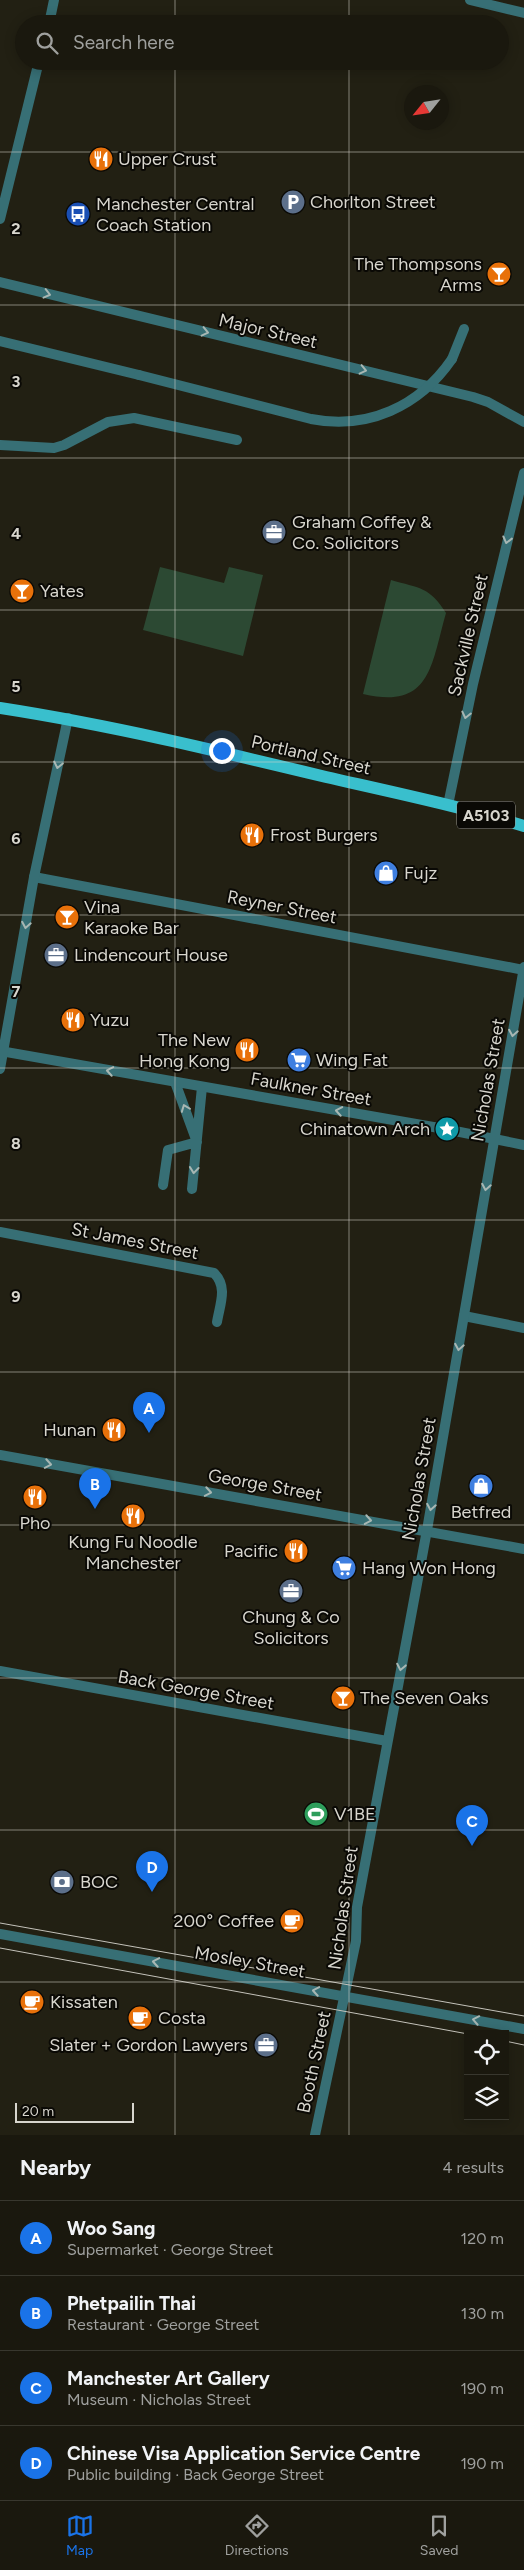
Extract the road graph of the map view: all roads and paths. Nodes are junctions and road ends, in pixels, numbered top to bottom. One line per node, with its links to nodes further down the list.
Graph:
1 (54, 0): 4 (street)
2 (470, 0): 3 (street)
3 (524, 13)
4 (51, 15)
5 (37, 70): 6 (street)
6 (0, 219)
7 (0, 282): 10 (street, Major Street, one-way to 10)
8 (464, 329): 9 (street, bridge)
9 (0, 341)
10 (524, 422)
11 (237, 440): 12 (street)
12 (0, 445)
13 (524, 473): 16 (street, Sackville Street, one-way to 16)
14 (0, 708): 15 (main road, Portland Street)
15 (68, 718): 16 (main road, Portland Street / A5103); 18 (street, one-way to 18)
16 (448, 805): 17 (main road, Portland Street / A5103)
17 (524, 826)
18 (34, 876): 19 (street, Reyner Street); 21 (street, one-way to 21)
19 (524, 969): 20 (street, Nicholas Street)
20 (522, 988): 27 (street, Nicholas Street, one-way to 27)
21 (2, 1051): 22 (street); 23 (street, Faulkner Street, one-way to 21)
22 (0, 1069)
23 (175, 1082): 24 (street, Faulkner Street); 28 (street, one-way to 23)
24 (202, 1087): 25 (street, Faulkner Street, one-way to 24); 28 (street)
25 (439, 1128)
26 (455, 1131): 27 (street)
27 (495, 1139): 29 (street); 33 (street, Nicholas Street, one-way to 33)
28 (197, 1142): 30 (street); 31 (street, one-way to 31)
29 (524, 1145)
30 (163, 1185)
31 (192, 1189)
32 (0, 1232): 34 (street, St James Street)
33 (464, 1316): 35 (street); 37 (street, Nicholas Street, one-way to 37)
34 (217, 1322)
35 (524, 1328)
36 (0, 1455): 37 (street, George Street, one-way to 37)
37 (427, 1530): 38 (street, George Street); 40 (street, Nicholas Street, one-way to 40)
38 (524, 1549)
39 (0, 1671): 40 (street, Back George Street)
40 (387, 1741): 42 (street, Nicholas Street)
41 (0, 1934): 42 (street, Mosley Street, one-way to 41)
42 (344, 1996): 43 (street, Mosley Street, one-way to 42); 44 (street, Booth Street)
43 (524, 2029)
44 (316, 2135)

